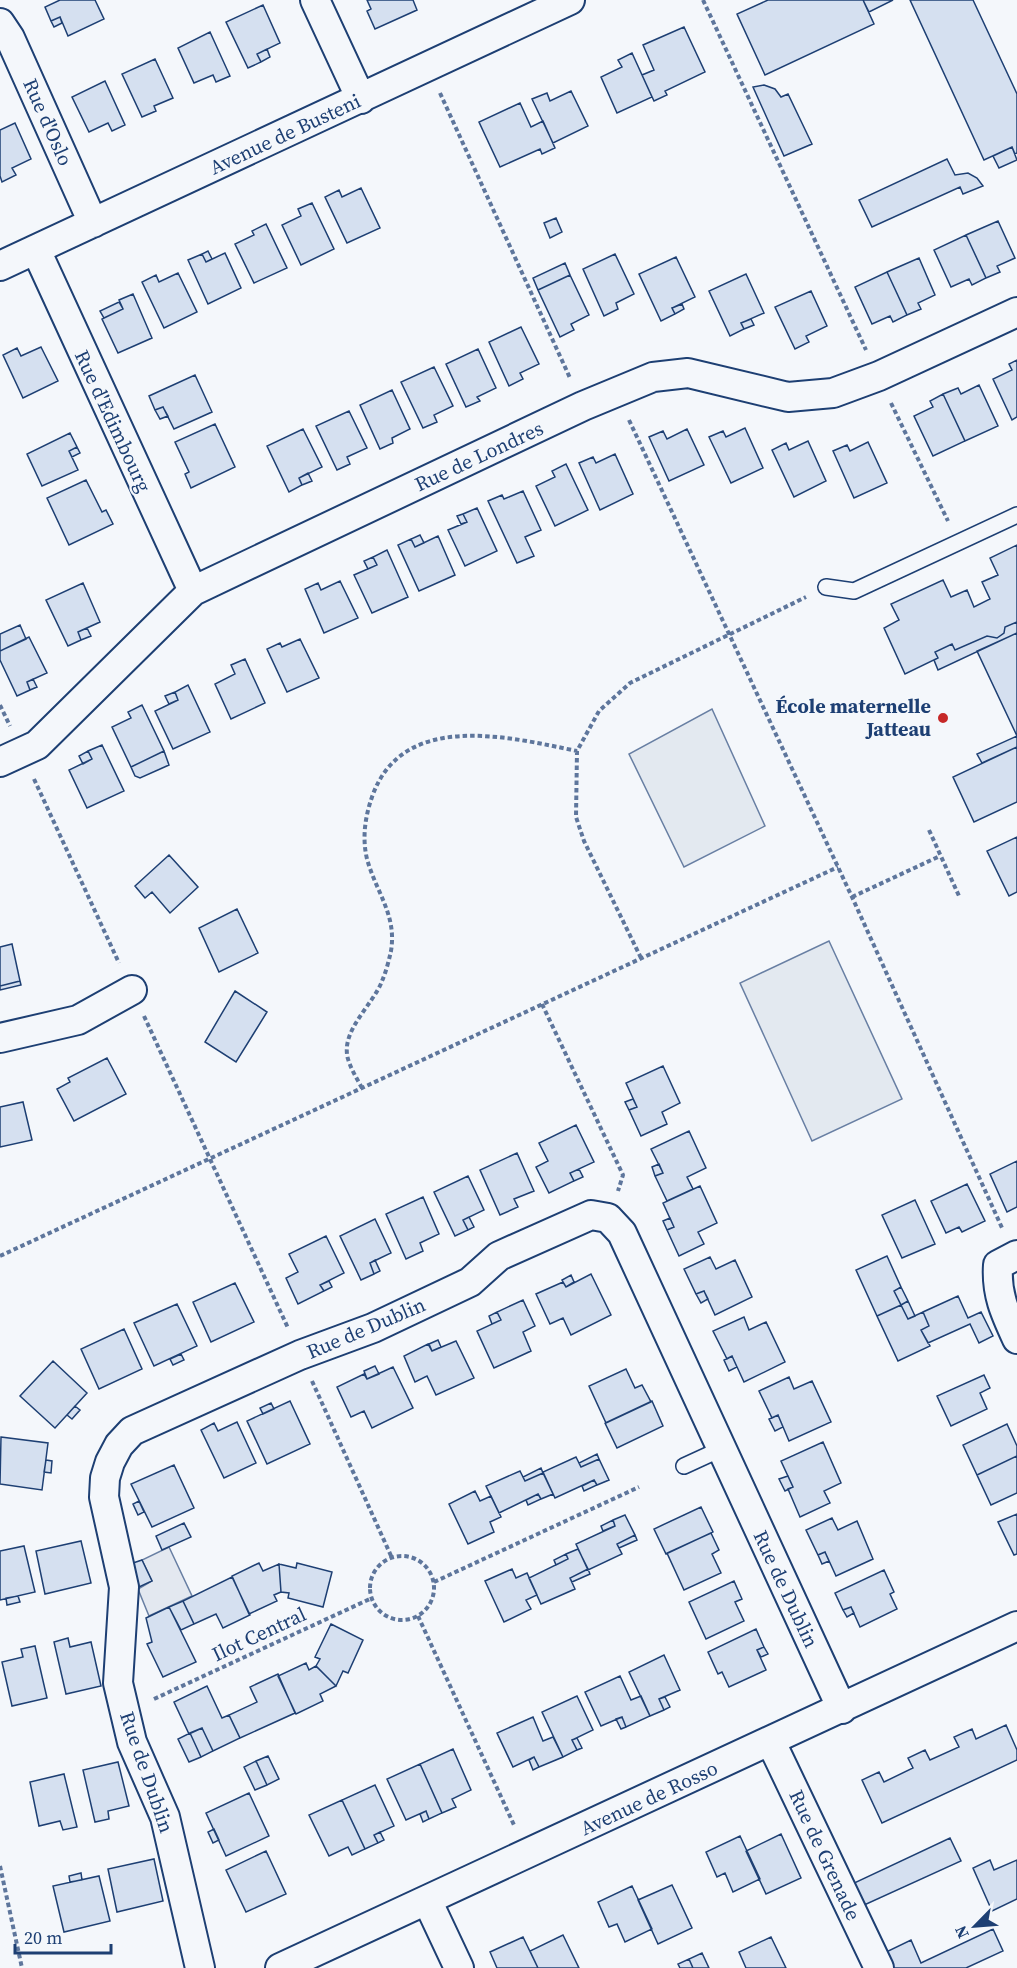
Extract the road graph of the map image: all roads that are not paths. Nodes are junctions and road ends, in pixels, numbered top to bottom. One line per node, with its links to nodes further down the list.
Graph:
1 (315, 0): 4 (street)
2 (570, 0): 4 (street, Avenue de Busteni)
3 (0, 23): 5 (street, Rue d'Oslo)
4 (361, 99): 5 (street, Avenue de Busteni)
5 (93, 223): 6 (street, Avenue de Busteni)
6 (36, 250): 7 (street, Avenue de Busteni); 11 (street, Rue d'Edimbourg)
7 (0, 266)
8 (1017, 312): 11 (street, Rue de Londres)
9 (1017, 515): 10 (lane)
10 (826, 587)
11 (193, 591): 12 (street, Rue de Londres)
12 (11, 757)
13 (132, 990): 14 (street)
14 (0, 1038)
15 (1016, 1256): 16 (street)
16 (1017, 1339)
17 (721, 1449): 18 (lane); 20 (street, Rue de Dublin); 23 (street, Rue de Dublin)
18 (684, 1466)
19 (1017, 1626): 20 (street, Avenue de Rosso)
20 (842, 1709): 21 (street, Avenue de Rosso)
21 (771, 1742): 22 (street, Avenue de Rosso); 26 (street, Rue de Grenade)
22 (427, 1900): 24 (street, Avenue de Rosso); 25 (street)
23 (200, 1968)
24 (280, 1968)
25 (459, 1968)
26 (879, 1968)

